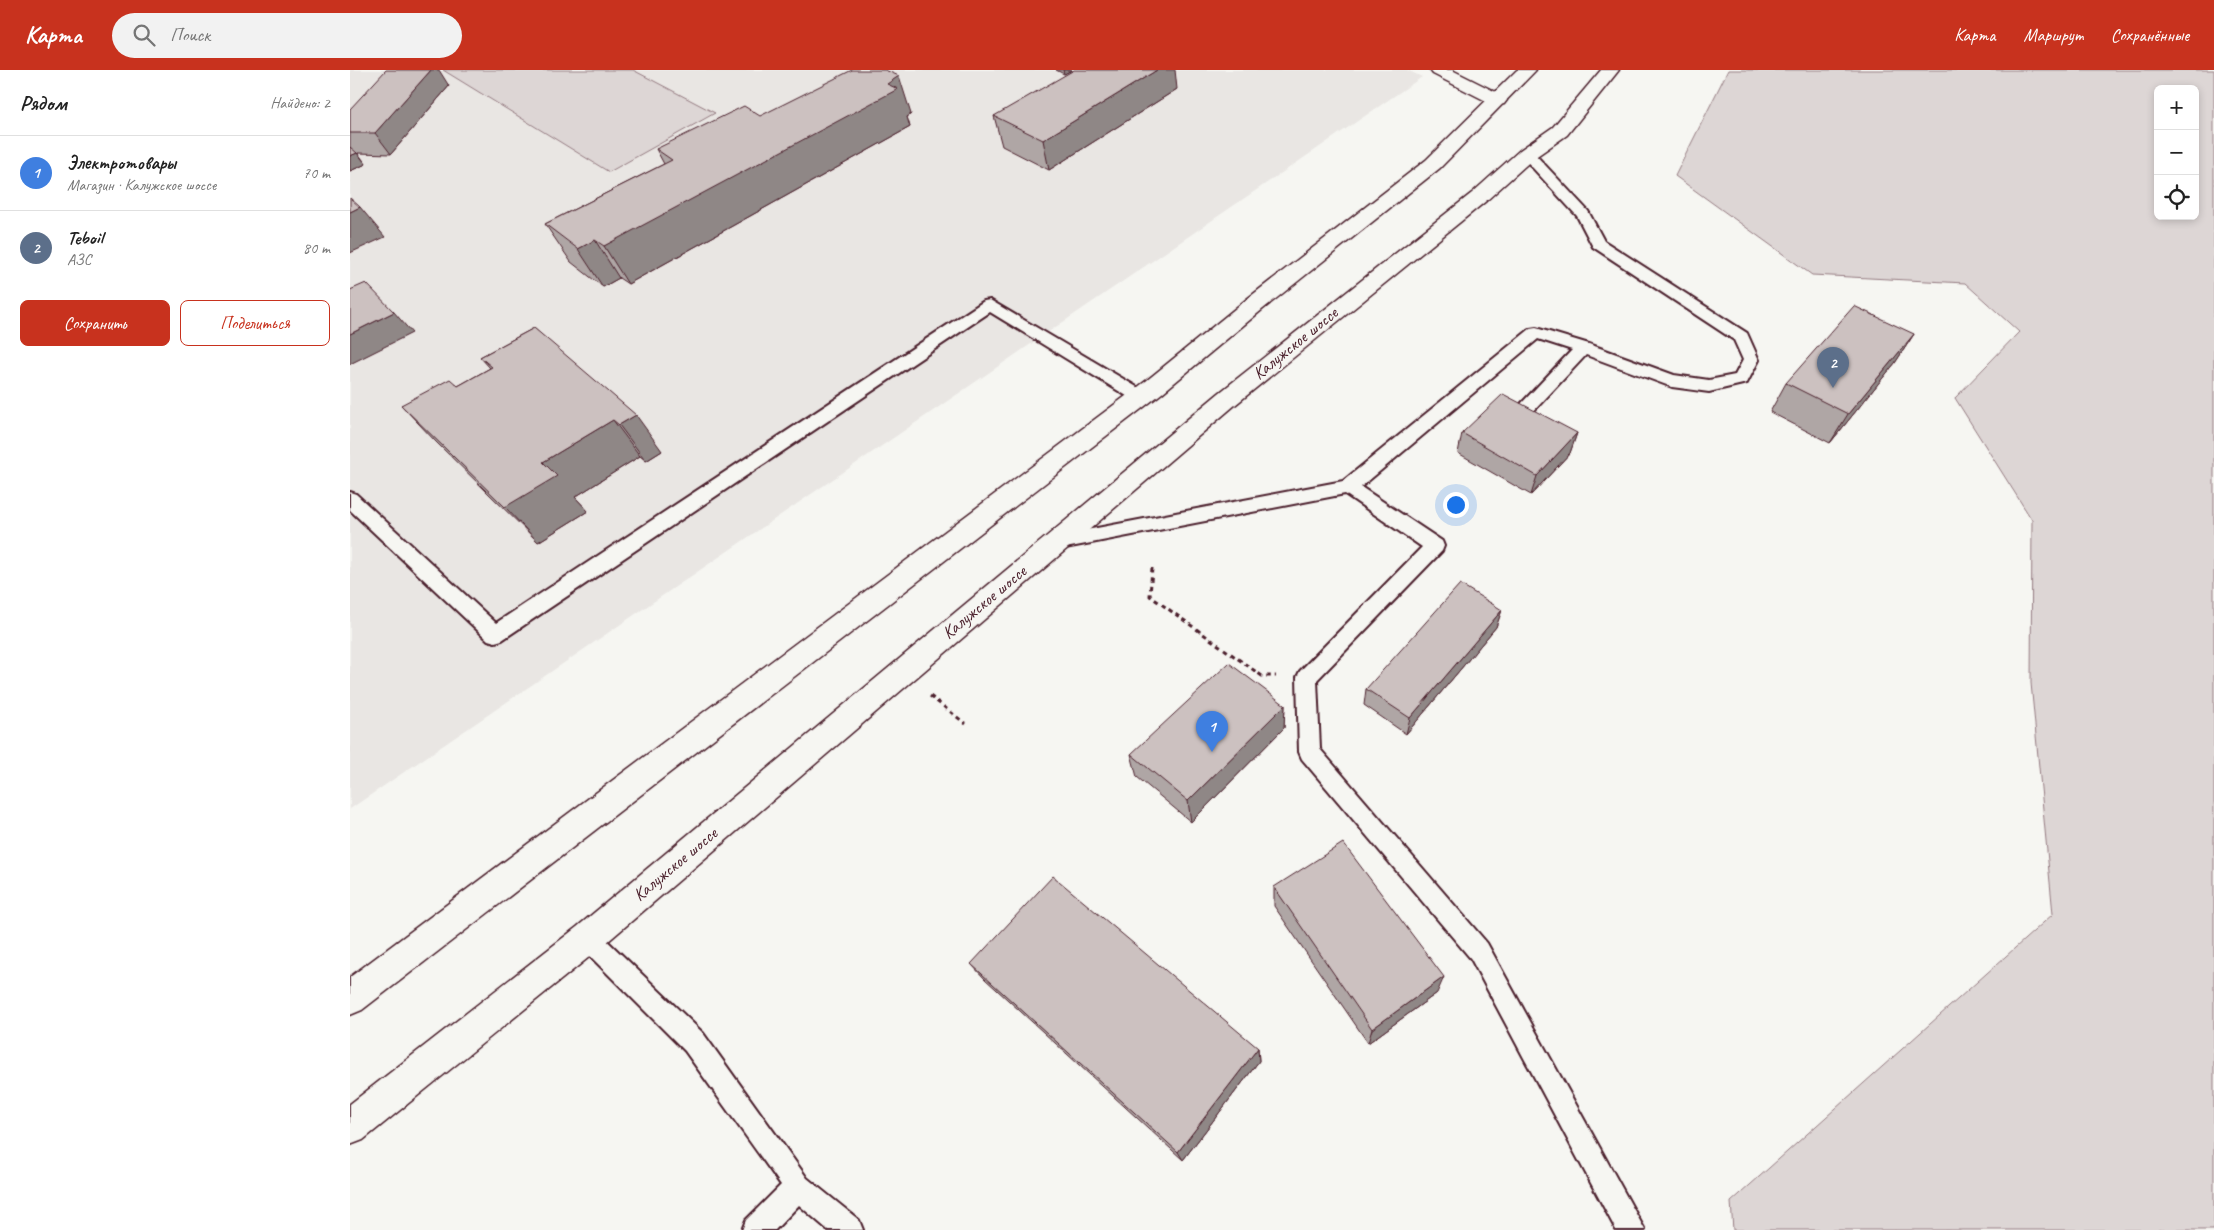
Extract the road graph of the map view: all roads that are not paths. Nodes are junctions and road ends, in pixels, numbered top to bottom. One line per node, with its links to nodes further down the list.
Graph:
1 (1439, 70): 4 (main road)
2 (1527, 70): 4 (main road)
3 (1610, 70): 5 (main road, Калужское шоссе)
4 (1498, 100): 7 (main road)
5 (1527, 154): 6 (lane); 11 (main road, Калужское шоссе)
6 (1583, 348): 8 (lane); 9 (lane)
7 (1141, 397): 10 (lane); 13 (main road)
8 (1524, 412)
9 (1348, 487): 11 (lane); 18 (lane)
10 (350, 499)
11 (1054, 543): 12 (main road, Калужское шоссе)
12 (588, 938): 14 (main road, Калужское шоссе); 15 (lane)
13 (350, 998)
14 (350, 1127)
15 (798, 1187): 16 (lane); 17 (lane)
16 (756, 1230)
17 (850, 1230)
18 (1632, 1230)

